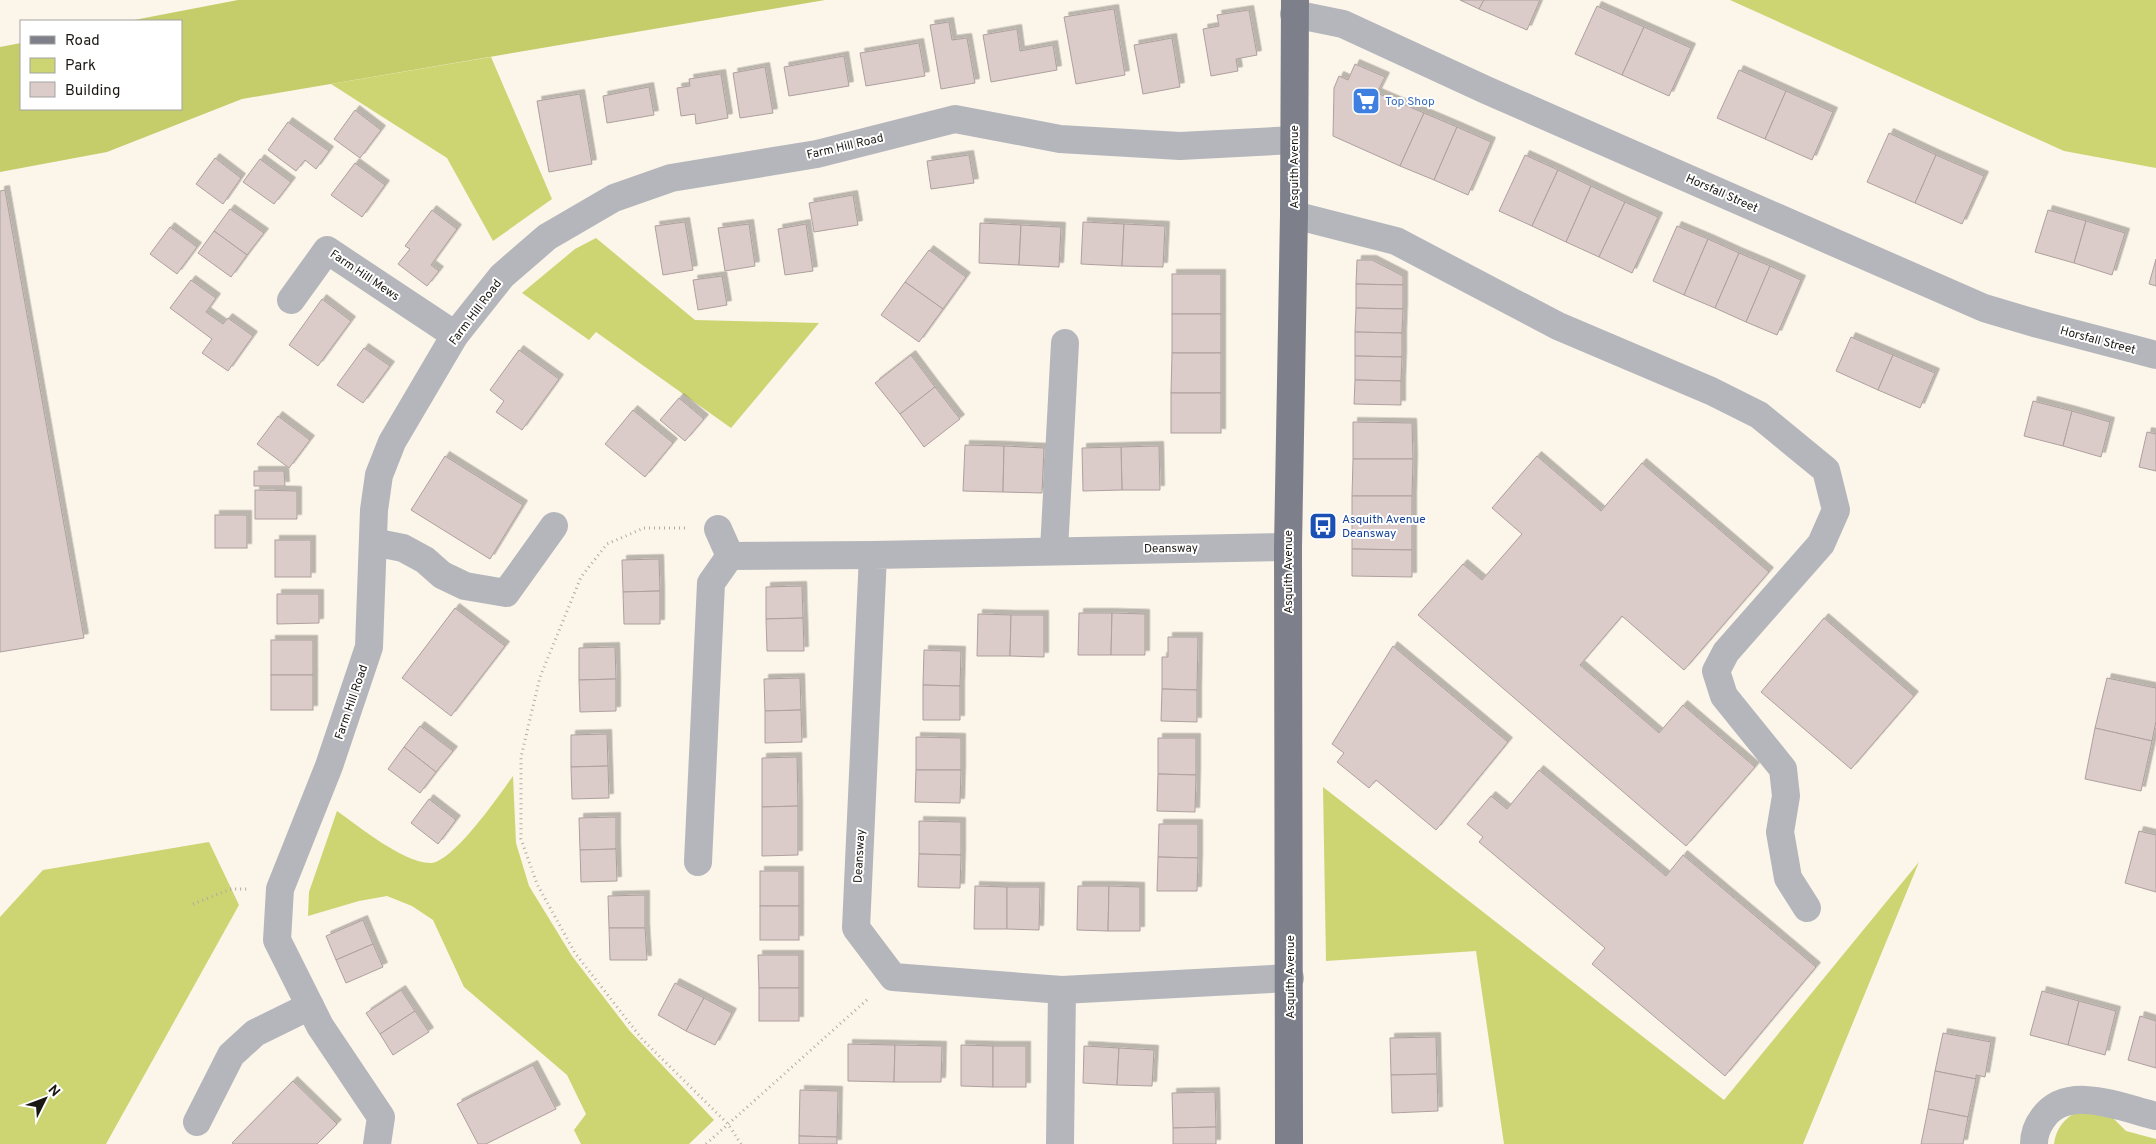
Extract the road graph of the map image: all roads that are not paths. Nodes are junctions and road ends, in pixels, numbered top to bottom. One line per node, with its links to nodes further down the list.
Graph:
1 (1294, 7): 2 (main road, Asquith Avenue); 7 (street, Horsfall Street)
2 (1294, 140): 3 (main road, Asquith Avenue); 5 (street, Farm Hill Road)
3 (1294, 215): 11 (main road, Asquith Avenue); 16 (street)
4 (291, 300): 5 (street, Farm Hill Mews)
5 (455, 335): 10 (street, Farm Hill Road)
6 (1065, 343): 12 (street)
7 (2156, 355)
8 (554, 526): 10 (street)
9 (718, 529): 14 (street)
10 (373, 542): 19 (street, Farm Hill Road)
11 (1288, 546): 12 (street, Deansway); 17 (main road, Asquith Avenue)
12 (1054, 550): 13 (street, Deansway)
13 (873, 555): 14 (street, Deansway); 18 (street, Deansway)
14 (730, 556): 15 (street)
15 (698, 862)
16 (1807, 908)
17 (1290, 978): 18 (street); 24 (main road, Asquith Avenue)
18 (1062, 990): 23 (street)
19 (310, 1006): 21 (street); 22 (street, Farm Hill Road)
20 (2156, 1116): 25 (street)
21 (197, 1122)
22 (377, 1144)
23 (1060, 1144)
24 (1289, 1144)
25 (2034, 1144)

